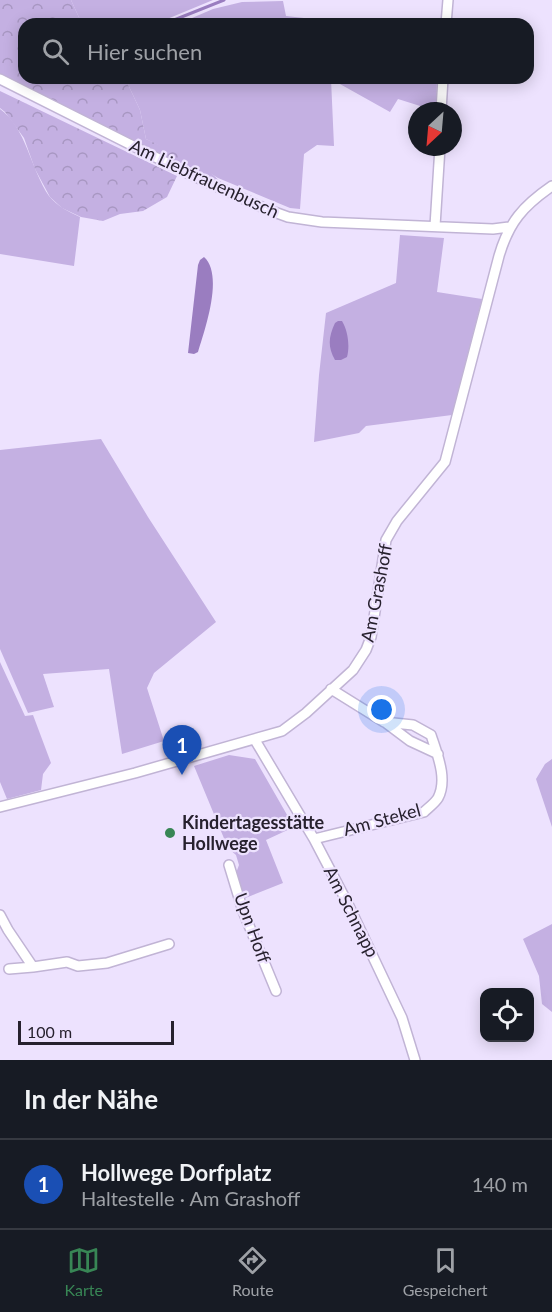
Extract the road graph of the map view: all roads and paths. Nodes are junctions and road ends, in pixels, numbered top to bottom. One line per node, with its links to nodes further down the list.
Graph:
1 (448, 0): 2 (street)
2 (446, 18)
3 (0, 79): 8 (street, Am Liebfrauenbusch)
4 (443, 84): 5 (street)
5 (442, 102)
6 (439, 156): 8 (street)
7 (552, 186): 9 (street)
8 (435, 226): 10 (street, Am Liebfrauenbusch)
9 (509, 226): 10 (street, Am Liebfrauenbusch); 11 (street, Am Grashoff)
10 (493, 229): 11 (street)
11 (502, 244): 12 (street, Am Grashoff)
12 (332, 689): 13 (street, Am Stekel); 14 (street, Am Grashoff)
13 (384, 722): 15 (street, Am Stekel); 15 (street, Am Stekel)
14 (255, 740): 16 (street, Am Grashoff); 17 (street, Am Schnapp)
15 (438, 754): 17 (street, Am Stekel)
16 (0, 807)
17 (314, 839): 24 (street, Am Schnapp)
18 (229, 865): 23 (street, Upn Hoff)
19 (0, 915): 21 (street)
20 (169, 944): 21 (street)
21 (33, 967): 22 (street)
22 (9, 969)
23 (276, 991)
24 (415, 1060)

